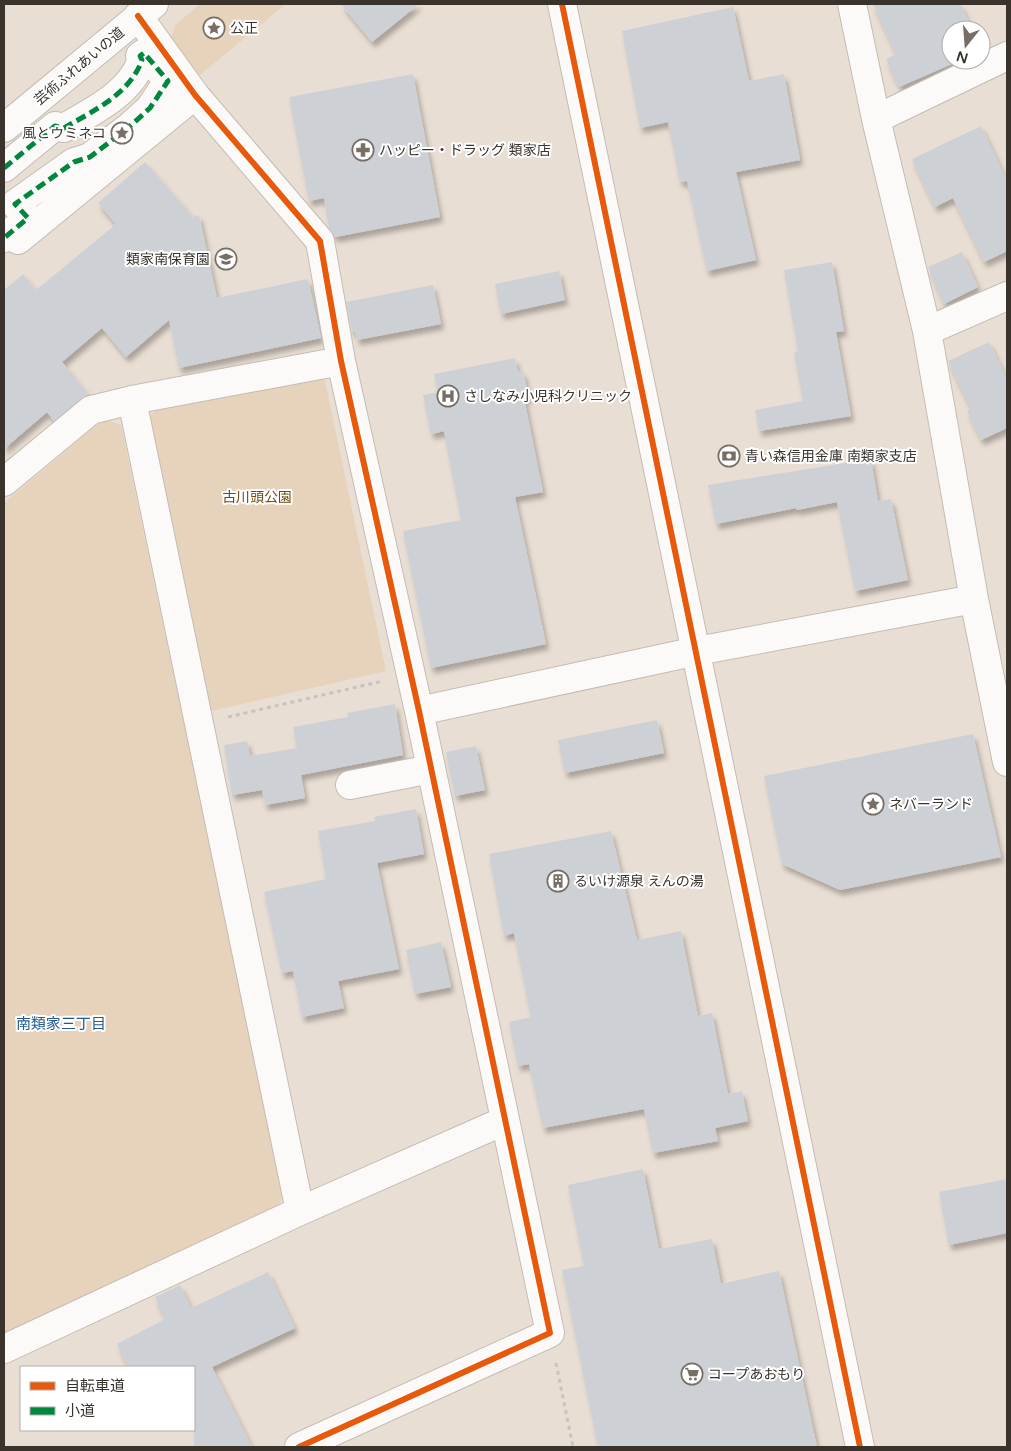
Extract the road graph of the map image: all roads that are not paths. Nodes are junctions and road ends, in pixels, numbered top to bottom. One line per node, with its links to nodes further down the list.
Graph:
1 (562, 4): 17 (street)
2 (852, 4): 6 (street)
3 (146, 10): 5 (street); 7 (street, 芸術ふれあいの道)
4 (1007, 56): 6 (street)
5 (195, 94): 10 (street); 13 (street)
6 (876, 119): 12 (street)
7 (4, 128)
8 (4, 168): 9 (street)
9 (4, 238)
10 (4, 252)
11 (1007, 296): 12 (street)
12 (927, 331): 16 (street)
13 (341, 361): 14 (street); 18 (street)
14 (132, 400): 15 (street); 23 (street)
15 (4, 482)
16 (974, 599): 17 (street); 19 (street)
17 (697, 651): 18 (street); 26 (street)
18 (419, 711): 20 (street)
19 (1007, 762)
20 (431, 769): 21 (street); 22 (street)
21 (350, 785)
22 (504, 1122): 23 (street); 25 (street)
23 (300, 1211): 24 (street)
24 (4, 1348)
25 (299, 1447)
26 (860, 1447)

